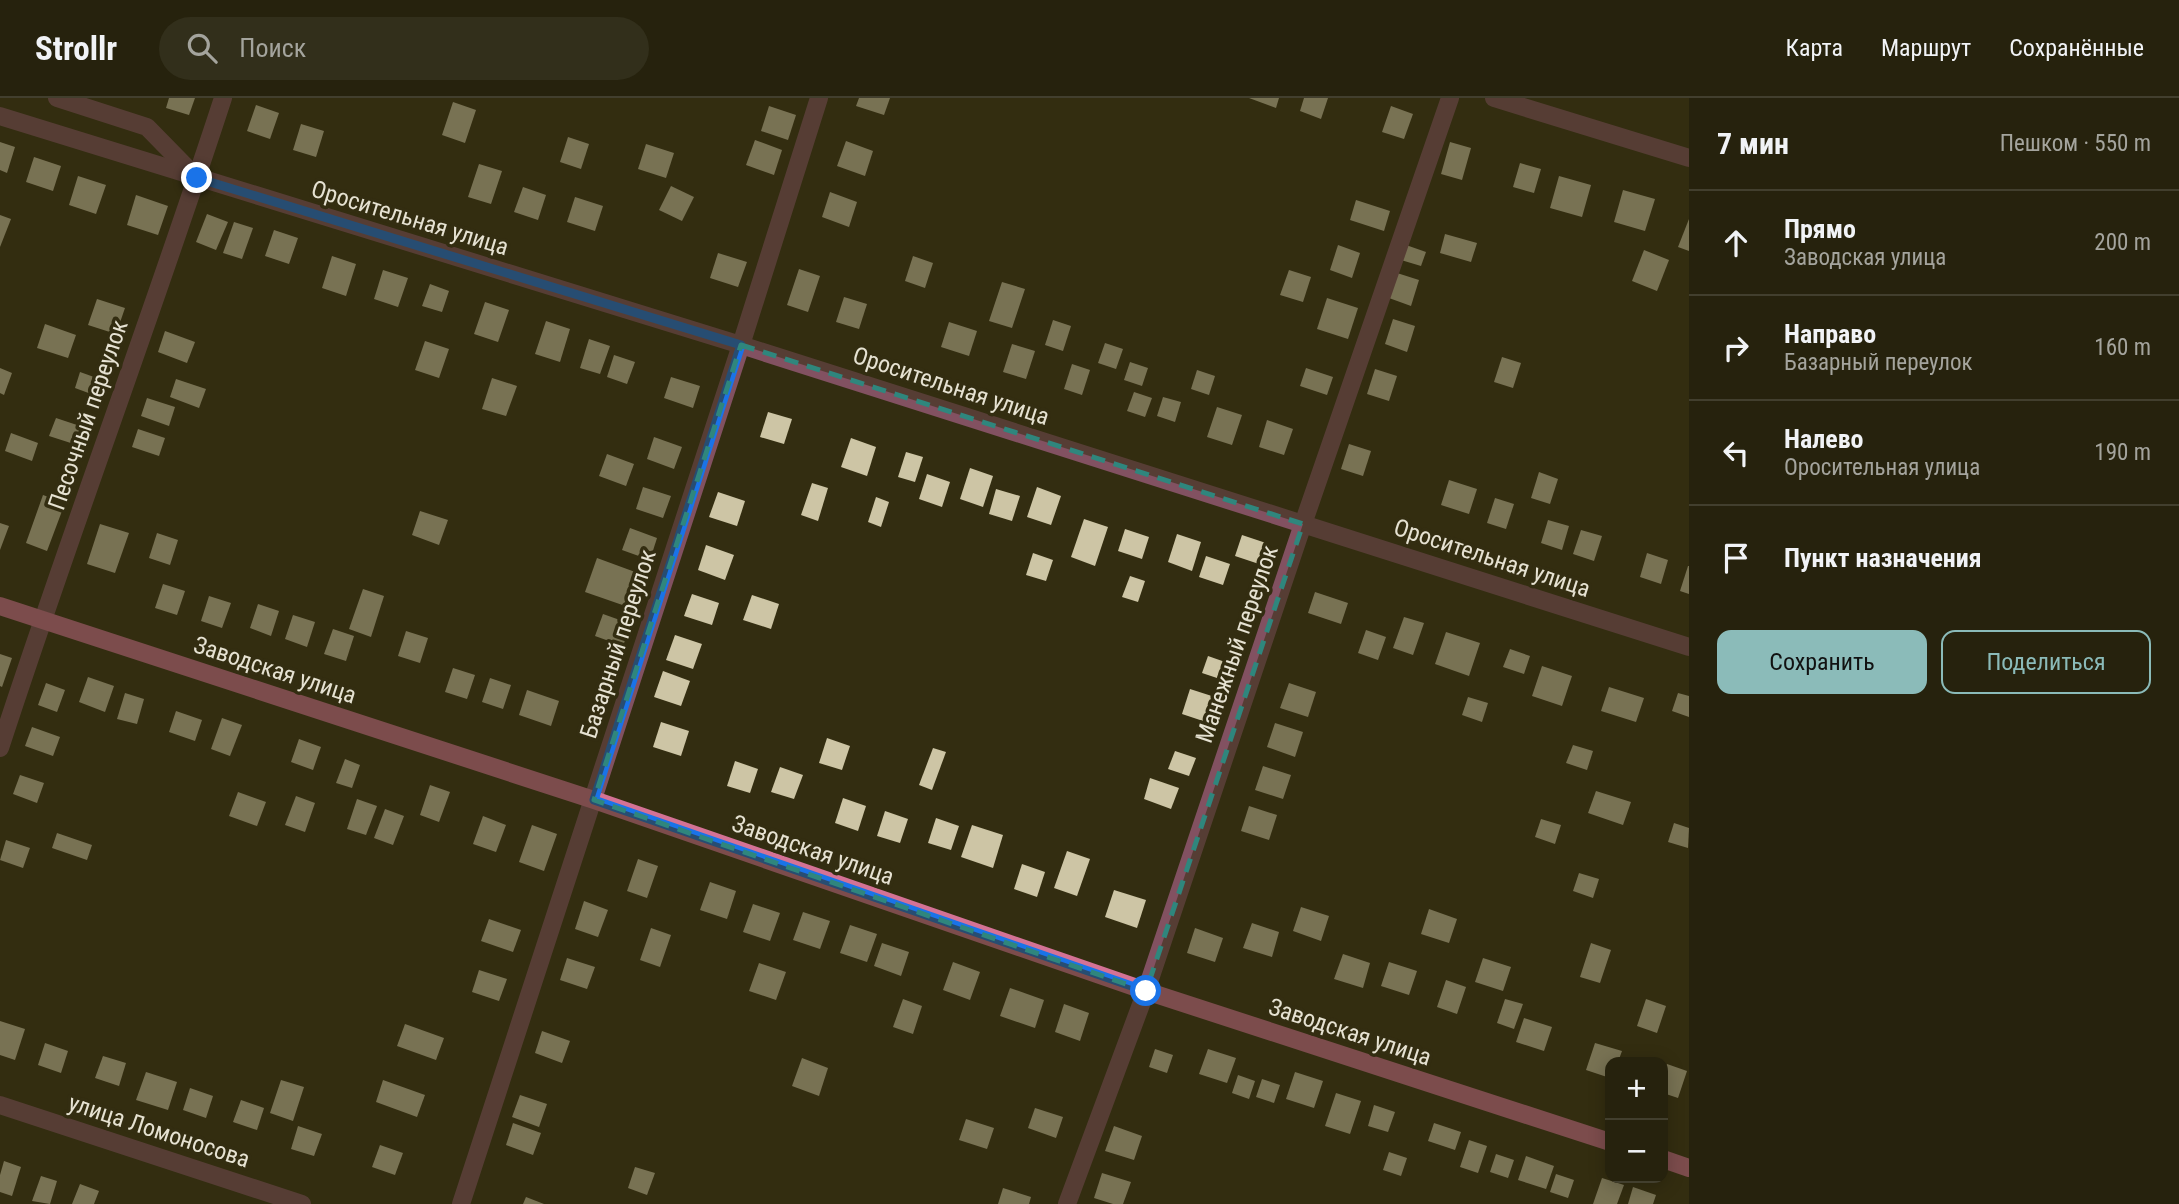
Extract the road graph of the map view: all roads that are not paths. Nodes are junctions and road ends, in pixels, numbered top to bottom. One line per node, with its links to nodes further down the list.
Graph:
1 (57, 98): 8 (street, Оросительная улица)
2 (223, 98): 8 (street, Песочный переулок)
3 (820, 98): 9 (street, Базарный переулок)
4 (1450, 98): 10 (street, Манежный переулок)
5 (1494, 98): 7 (street)
6 (0, 116): 8 (street, Оросительная улица)
7 (1689, 159)
8 (197, 178): 9 (street, Оросительная улица); 12 (street, Песочный переулок)
9 (741, 345): 10 (street, Оросительная улица); 15 (street, Базарный переулок)
10 (1303, 524): 13 (street, Оросительная улица); 16 (street, Манежный переулок)
11 (0, 606): 12 (main road, Заводская улица)
12 (42, 620): 14 (street, Песочный переулок); 15 (main road, Заводская улица)
13 (1689, 647)
14 (0, 748)
15 (594, 800): 16 (main road, Заводская улица); 22 (street, Базарный переулок)
16 (1146, 991): 18 (main road, Заводская улица); 23 (street, Манежный переулок)
17 (0, 1105): 21 (street, улица Ломоносова)
18 (1605, 1140)
19 (1668, 1161): 20 (main road)
20 (1689, 1168)
21 (303, 1204)
22 (461, 1204)
23 (1067, 1204)

